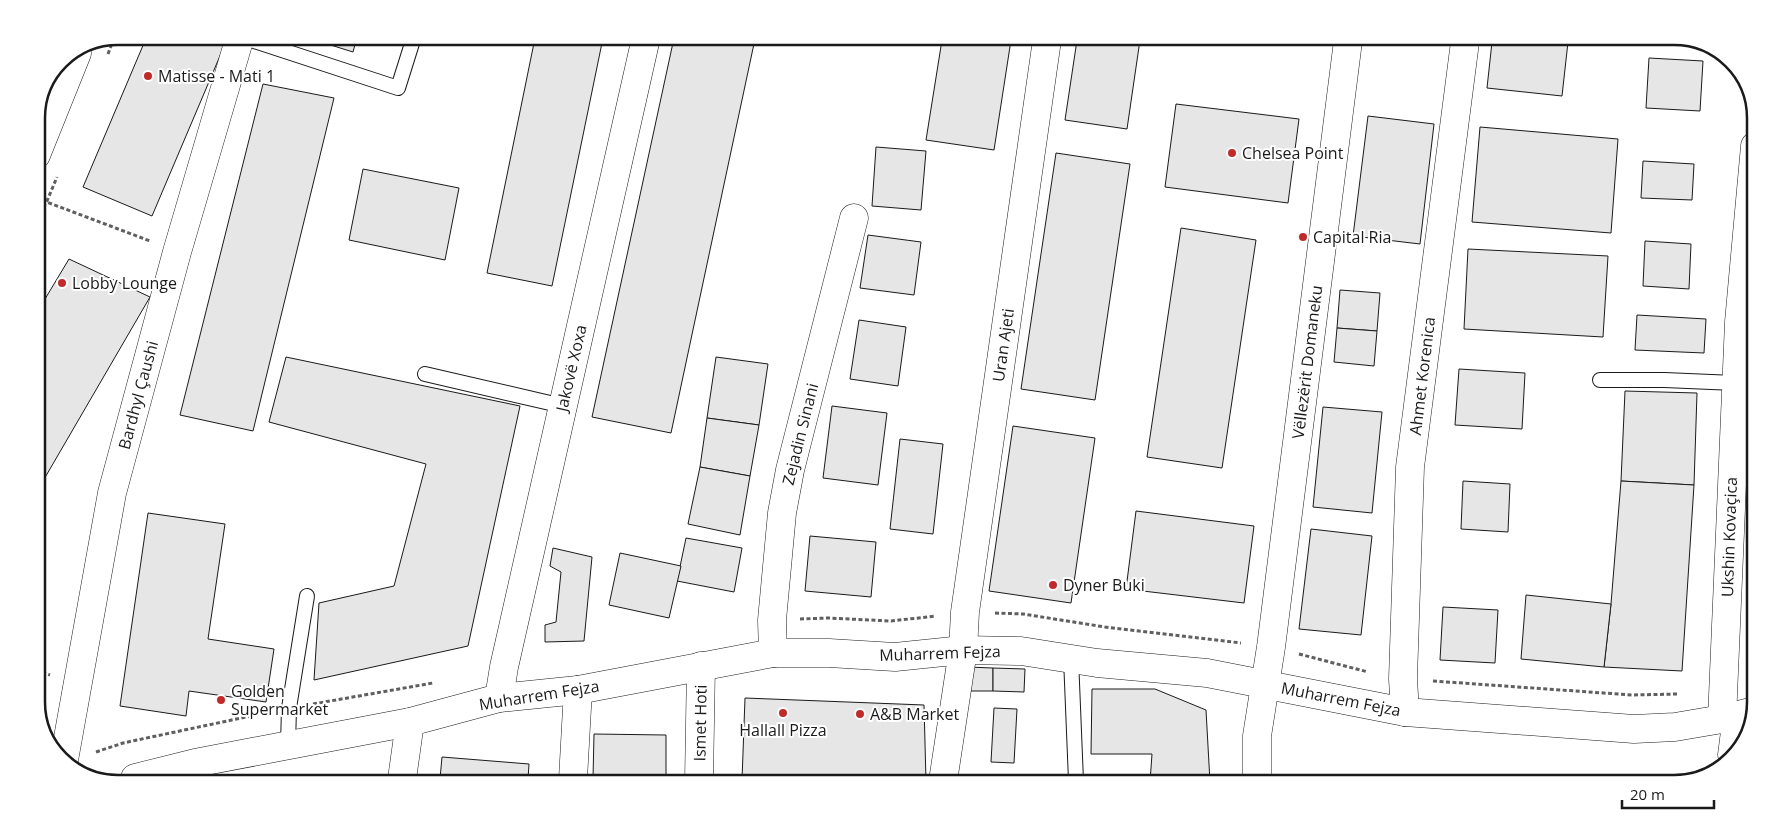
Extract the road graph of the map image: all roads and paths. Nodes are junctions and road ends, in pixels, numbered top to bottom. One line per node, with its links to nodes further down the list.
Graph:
1 (239, 45): 13 (street, Bardhyl Çaushi)
2 (266, 45): 3 (lane)
3 (411, 45)
4 (644, 45): 17 (street, Jakovë Xoxa)
5 (1046, 45): 19 (street, Uran Ajeti)
6 (1347, 45): 23 (street, Vëllezërit Domaneku)
7 (1465, 45): 26 (street, Ahmet Korenica)
8 (75, 59): 9 (street)
9 (45, 133)
10 (46, 202): 13 (path)
11 (854, 218): 20 (street, Zejadin Sinani)
12 (1747, 234): 16 (street, Ukshin Kovaçica)
13 (177, 252): 31 (street, Bardhyl Çaushi)
14 (425, 374): 17 (lane)
15 (1600, 380): 16 (lane)
16 (1735, 383): 27 (street, Ukshin Kovaçica)
17 (563, 406): 25 (street, Jakovë Xoxa)
18 (306, 596): 30 (lane)
19 (963, 650): 20 (street, Muharrem Fejza); 21 (street, Muharrem Fejza); 36 (street, Uran Ajeti)
20 (773, 653): 22 (street, Muharrem Fejza)
21 (1071, 658): 23 (street, Muharrem Fejza); 37 (lane)
22 (701, 666): 24 (street, Muharrem Fejza); 35 (street, Ismet Hoti)
23 (1266, 684): 26 (street, Muharrem Fejza); 38 (street, Vëllezërit Domaneku)
24 (578, 690): 25 (street, Muharrem Fejza); 34 (street)
25 (498, 698): 28 (street, Muharrem Fejza)
26 (1406, 712): 27 (street, Muharrem Fejza)
27 (1736, 716): 29 (street, Ukshin Kovaçica)
28 (410, 722): 30 (street, Muharrem Fejza); 33 (street)
29 (1733, 744)
30 (288, 745): 32 (street, Muharrem Fejza)
31 (65, 753)
32 (147, 775)
33 (403, 775)
34 (573, 775)
35 (699, 775)
36 (944, 775)
37 (1076, 775)
38 (1257, 775)

